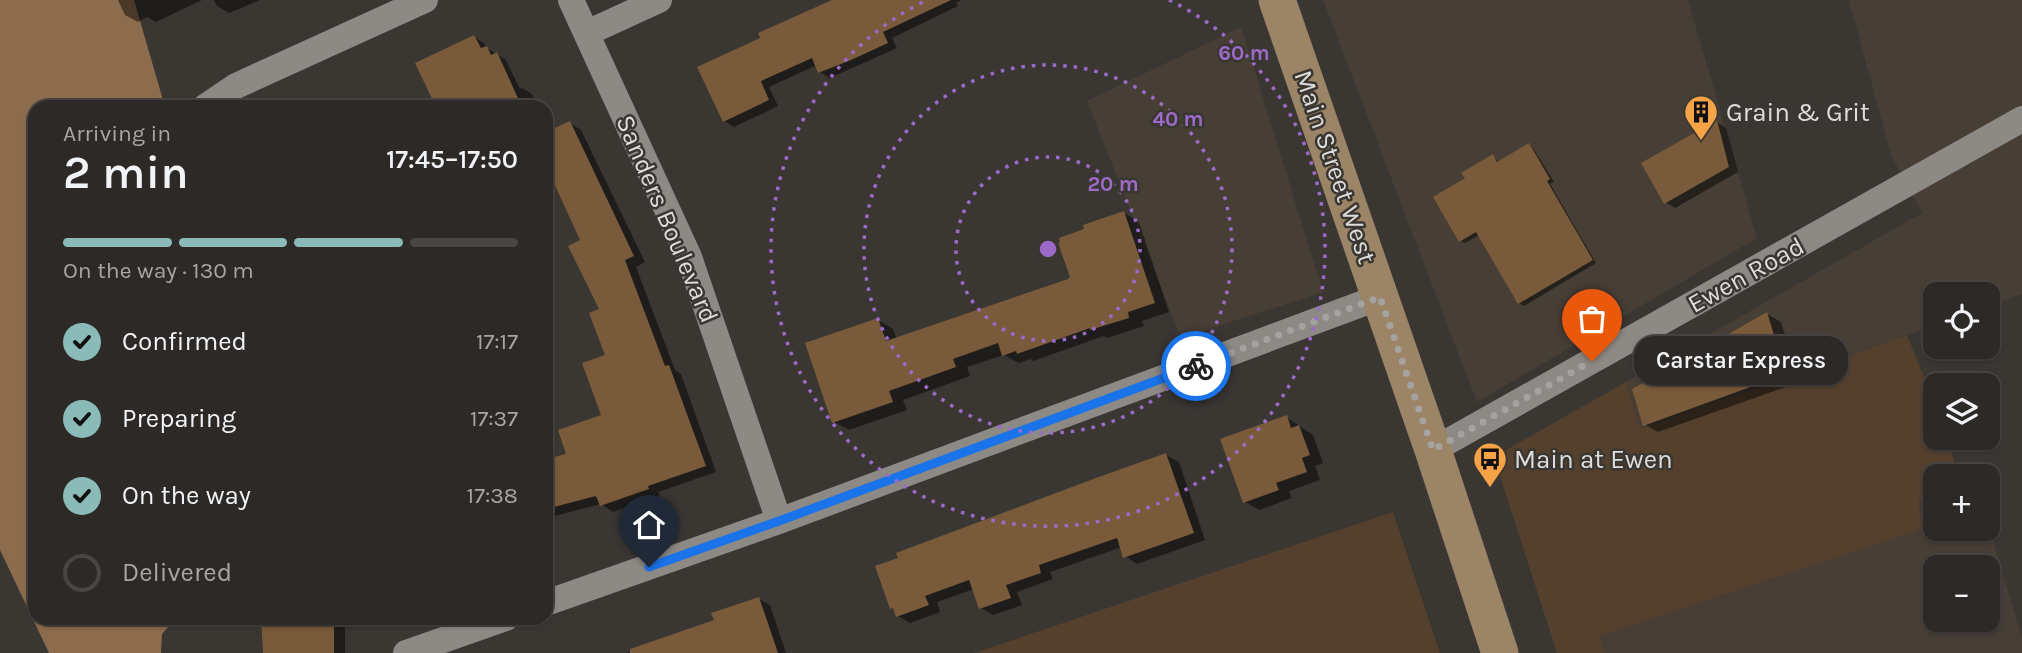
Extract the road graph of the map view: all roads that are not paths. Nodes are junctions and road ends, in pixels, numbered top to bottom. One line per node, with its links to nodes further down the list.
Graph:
1 (425, 0): 6 (street)
2 (571, 0): 5 (street, Sanders Boulevard)
3 (659, 0): 5 (street)
4 (1278, 0): 8 (main road, Main Street West)
5 (587, 33): 10 (street, Sanders Boulevard)
6 (215, 100)
7 (2022, 119): 9 (street, Ewen Road)
8 (1380, 297): 9 (main road, Main Street West); 10 (street)
9 (1433, 450): 14 (main road, Main Street West)
10 (779, 521): 11 (street)
11 (553, 601)
12 (486, 625): 13 (street)
13 (406, 653)
14 (1500, 653)

